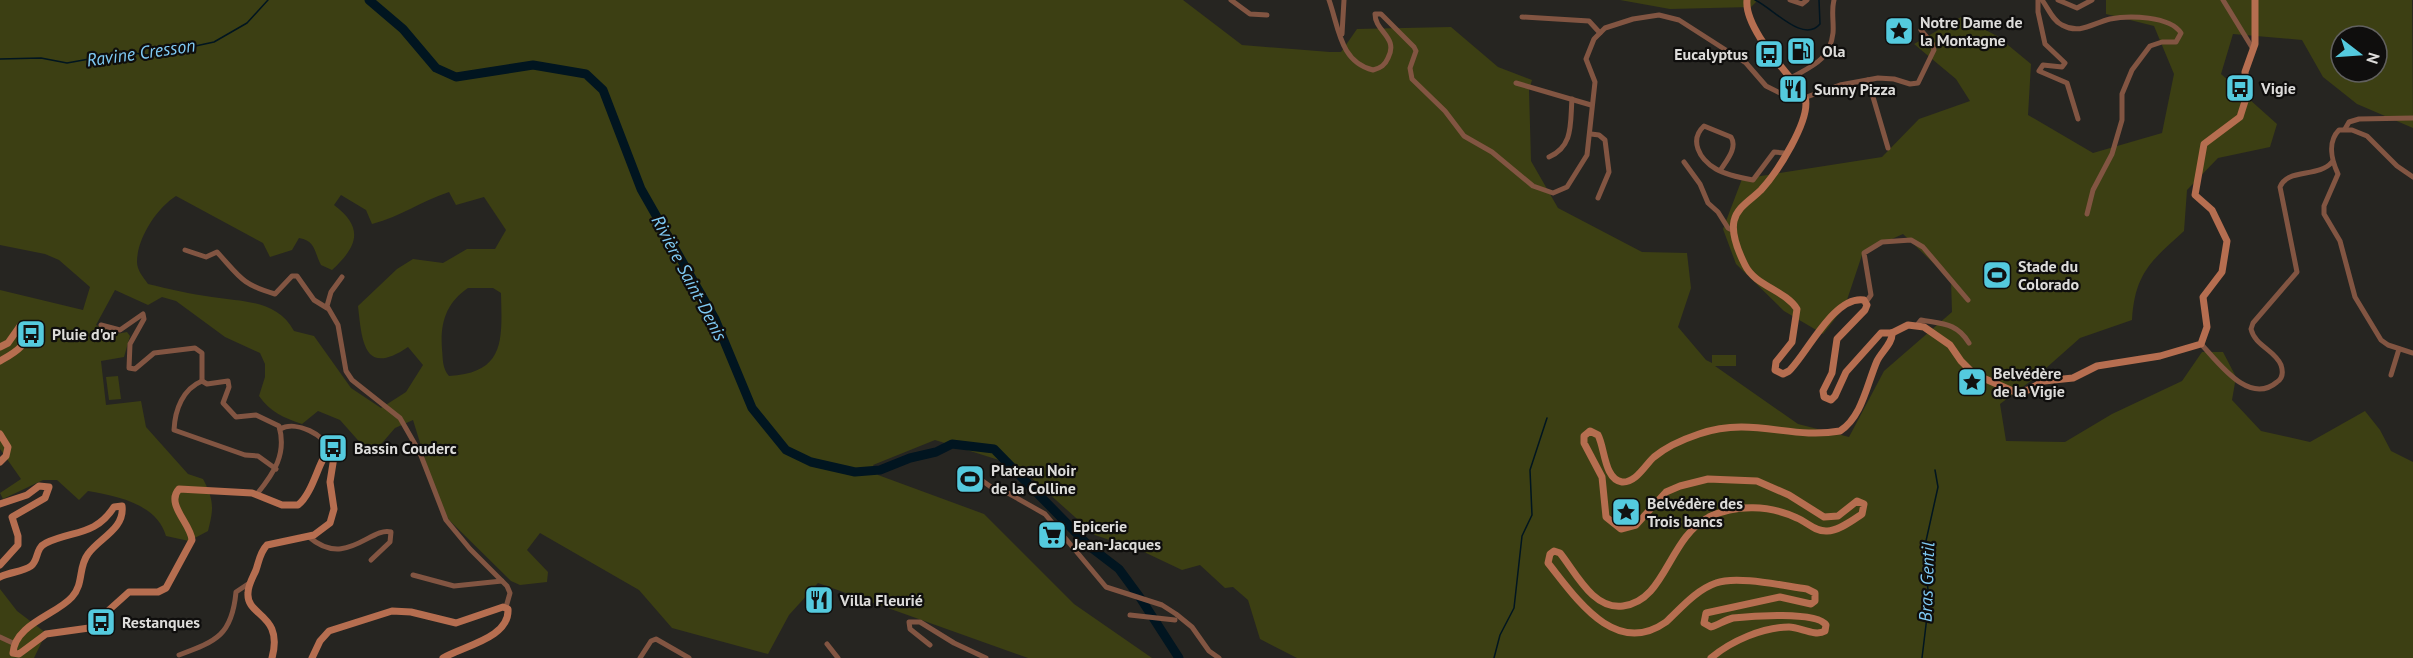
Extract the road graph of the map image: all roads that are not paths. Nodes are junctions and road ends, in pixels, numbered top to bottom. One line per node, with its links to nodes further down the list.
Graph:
1 (1231, 0): 13 (street)
2 (1329, 0): 17 (street)
3 (1344, 0): 17 (street)
4 (1790, 0): 5 (street)
5 (1807, 0)
6 (1834, 0): 19 (street)
7 (2040, 0): 26 (street); 37 (street)
8 (2058, 0): 9 (street)
9 (2092, 0)
10 (2223, 0): 18 (street)
11 (2255, 0): 18 (main road)
12 (1747, 1): 19 (main road)
13 (1267, 15)
14 (1522, 17): 16 (street)
15 (1921, 30): 20 (street)
16 (1600, 33): 22 (street); 24 (street)
17 (1342, 37): 28 (street)
18 (2253, 49): 48 (main road)
19 (1791, 78): 22 (main road)
20 (1868, 80): 22 (street); 29 (street)
21 (1516, 83): 23 (street)
22 (1805, 98): 30 (main road)
23 (1572, 99): 24 (street); 31 (street)
24 (1592, 105): 28 (street)
25 (2413, 118): 27 (street)
26 (2078, 119)
27 (2345, 129): 33 (street); 35 (street)
28 (1591, 134): 36 (street)
29 (1888, 148)
30 (1784, 153): 34 (street); 38 (main road)
31 (1550, 157)
32 (1684, 162): 38 (street)
33 (2332, 162): 48 (street); 50 (street)
34 (1720, 171): 34 (street)
35 (2413, 177)
36 (1598, 198)
37 (2087, 214)
38 (1734, 231): 42 (main road)
39 (185, 250): 43 (street)
40 (342, 277): 43 (street)
41 (1968, 300): 42 (street)
42 (1866, 302): 46 (main road)
43 (327, 308): 68 (street)
44 (101, 325): 54 (street)
45 (1917, 325): 46 (main road); 47 (street); 48 (main road)
46 (1892, 333): 86 (main road)
47 (1969, 344)
48 (2201, 344)
49 (0, 347): 52 (main road)
50 (2399, 349): 51 (street); 53 (street)
51 (2413, 353)
52 (0, 361)
53 (2391, 375)
54 (202, 381): 55 (street); 59 (street)
55 (280, 429): 57 (street); 59 (street)
56 (0, 434): 58 (main road)
57 (330, 451): 61 (main road); 63 (main road)
58 (0, 462)
59 (276, 469): 61 (street)
60 (966, 469): 85 (street)
61 (257, 494): 74 (main road)
62 (0, 504): 65 (main road)
63 (309, 537): 64 (street); 69 (main road)
64 (371, 560)
65 (0, 565)
66 (413, 575): 68 (street)
67 (0, 577): 74 (main road)
68 (503, 581): 70 (street)
69 (251, 582): 77 (street); 78 (main road)
70 (506, 607): 79 (main road); 80 (main road)
71 (1130, 615): 72 (street)
72 (1175, 620)
73 (0, 637): 74 (street)
74 (15, 644)
75 (826, 644): 83 (street)
76 (930, 645): 84 (street)
77 (179, 655)
78 (272, 658)
79 (312, 658)
80 (443, 658)
81 (640, 658): 82 (street)
82 (689, 658)
83 (838, 658)
84 (986, 658)
85 (1219, 658)
86 (1712, 658)

